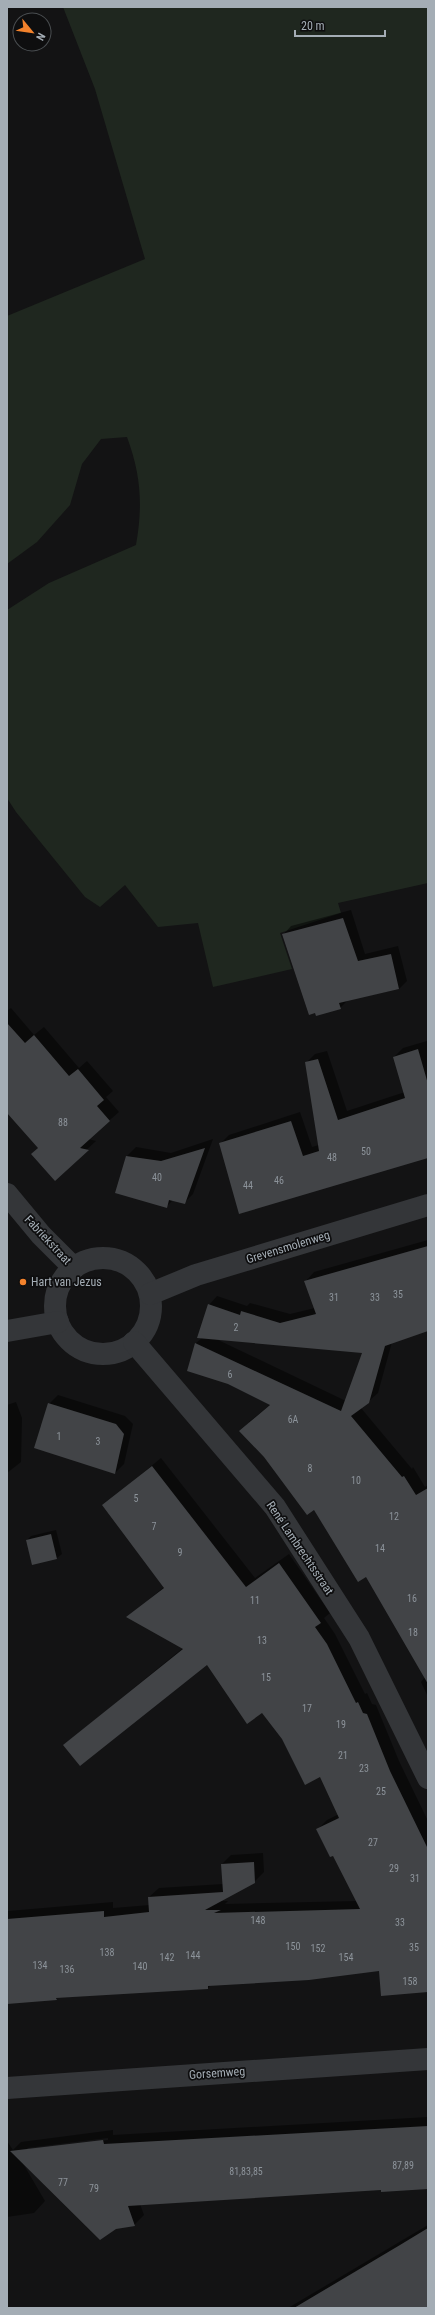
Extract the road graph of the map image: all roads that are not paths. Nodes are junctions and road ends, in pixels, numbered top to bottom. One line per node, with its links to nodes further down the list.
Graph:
1 (7, 1194): 3 (street, Fabriekstraat)
2 (428, 1205): 4 (street, Grevensmolenweg)
3 (74, 1268): 4 (street); 5 (street)
4 (150, 1294): 7 (street)
5 (58, 1322): 6 (street); 7 (street)
6 (7, 1331)
7 (134, 1342): 8 (street, René Lambrechtsstraat)
8 (428, 1778)
9 (428, 2059): 10 (street, Gorsemweg)
10 (7, 2088)

